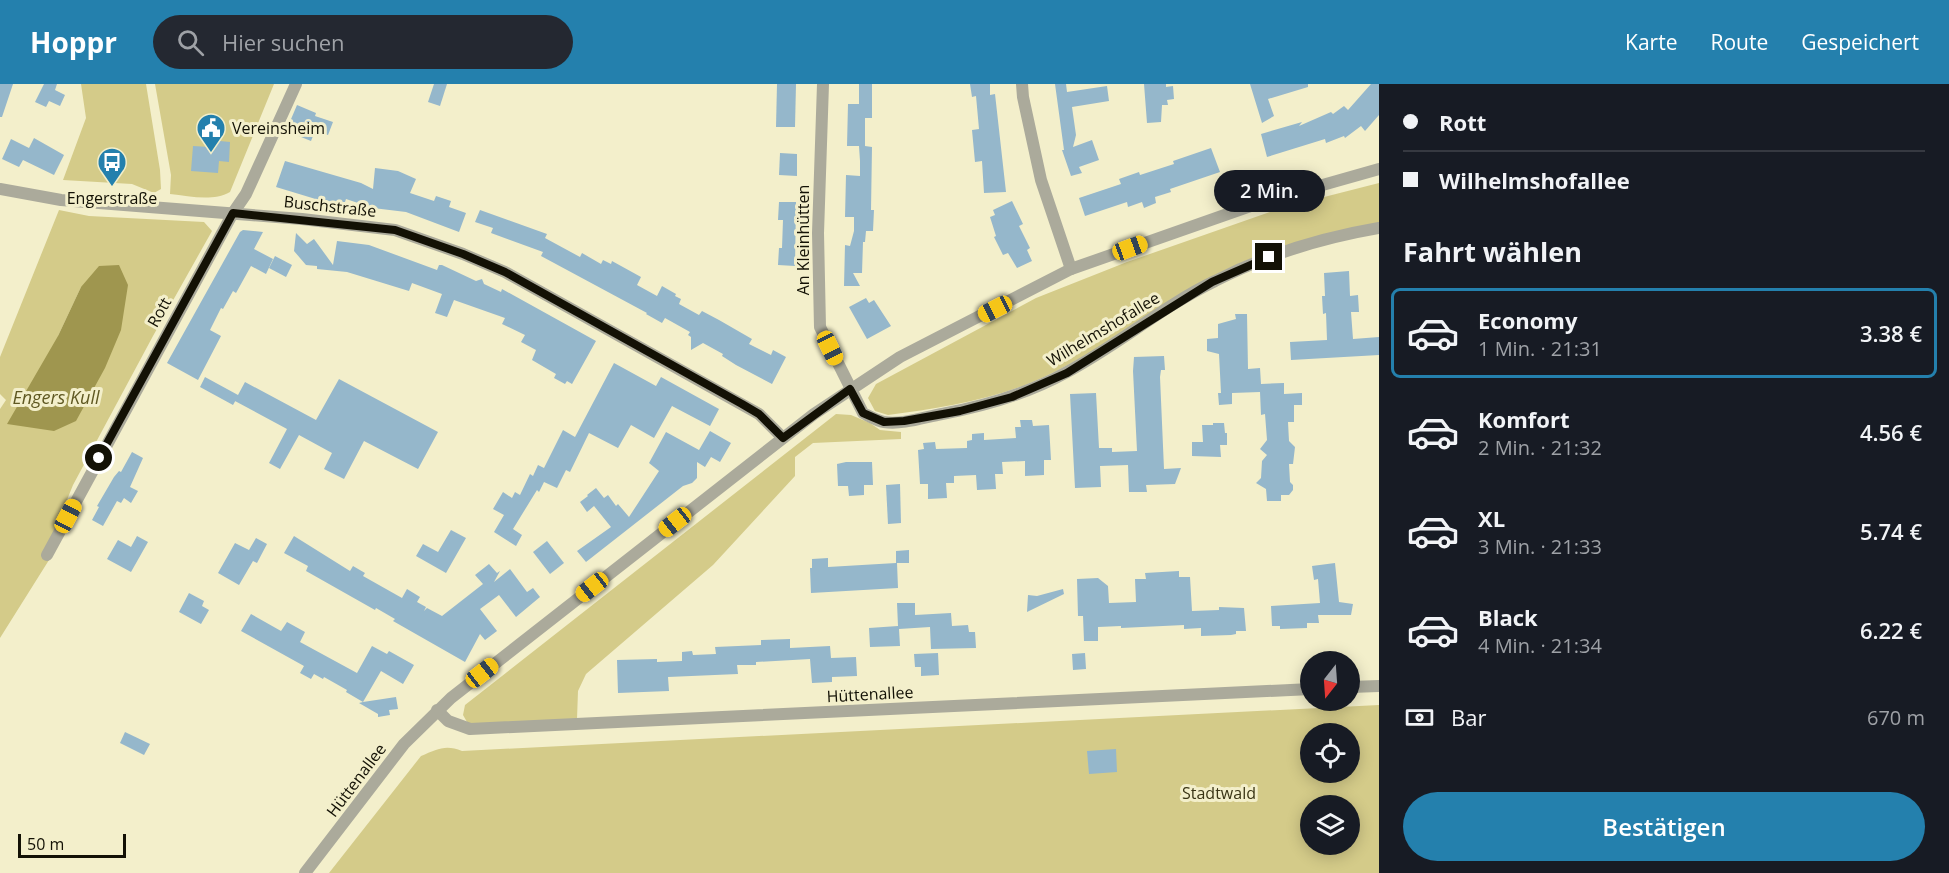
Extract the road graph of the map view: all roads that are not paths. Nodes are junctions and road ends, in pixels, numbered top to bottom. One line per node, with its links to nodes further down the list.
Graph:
1 (296, 84): 6 (street, Rott)
2 (824, 84): 9 (street, An Kleinhütten)
3 (1022, 84): 8 (street)
4 (1379, 169): 8 (street)
5 (0, 189): 6 (street, Buschstraße)
6 (233, 213): 10 (street, Buschstraße); 11 (street, Rott)
7 (1379, 228): 9 (street, Wilhelmshofallee)
8 (1071, 269): 9 (street)
9 (850, 389): 10 (street)
10 (783, 438): 15 (street, Hüttenallee)
11 (47, 555)
12 (1379, 686): 13 (street)
13 (1360, 687)
14 (1300, 690): 15 (street, Hüttenallee)
15 (437, 710): 16 (street, Hüttenallee)
16 (305, 873)

